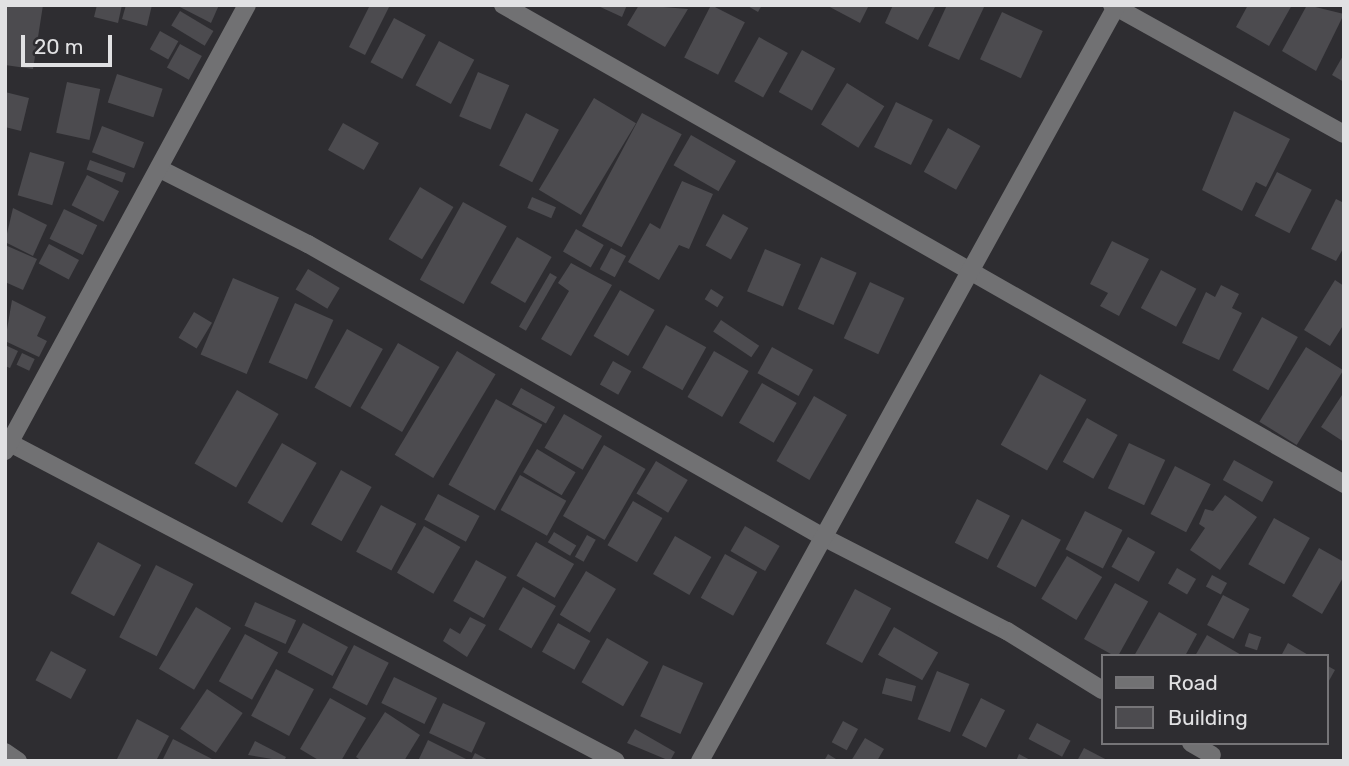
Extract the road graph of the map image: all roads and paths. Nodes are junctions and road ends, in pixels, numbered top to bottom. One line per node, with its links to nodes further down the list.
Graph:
1 (247, 5): 5 (street)
2 (503, 5): 6 (street)
3 (1115, 6): 4 (street); 6 (street)
4 (1344, 134)
5 (162, 170): 7 (street); 9 (street)
6 (972, 269): 8 (street); 9 (street)
7 (8, 447): 15 (street)
8 (1344, 484)
9 (825, 538): 10 (street); 16 (street)
10 (1100, 689)
11 (1194, 745): 13 (street)
12 (5, 752): 14 (street)
13 (1212, 755)
14 (18, 761)
15 (617, 761)
16 (699, 761)

